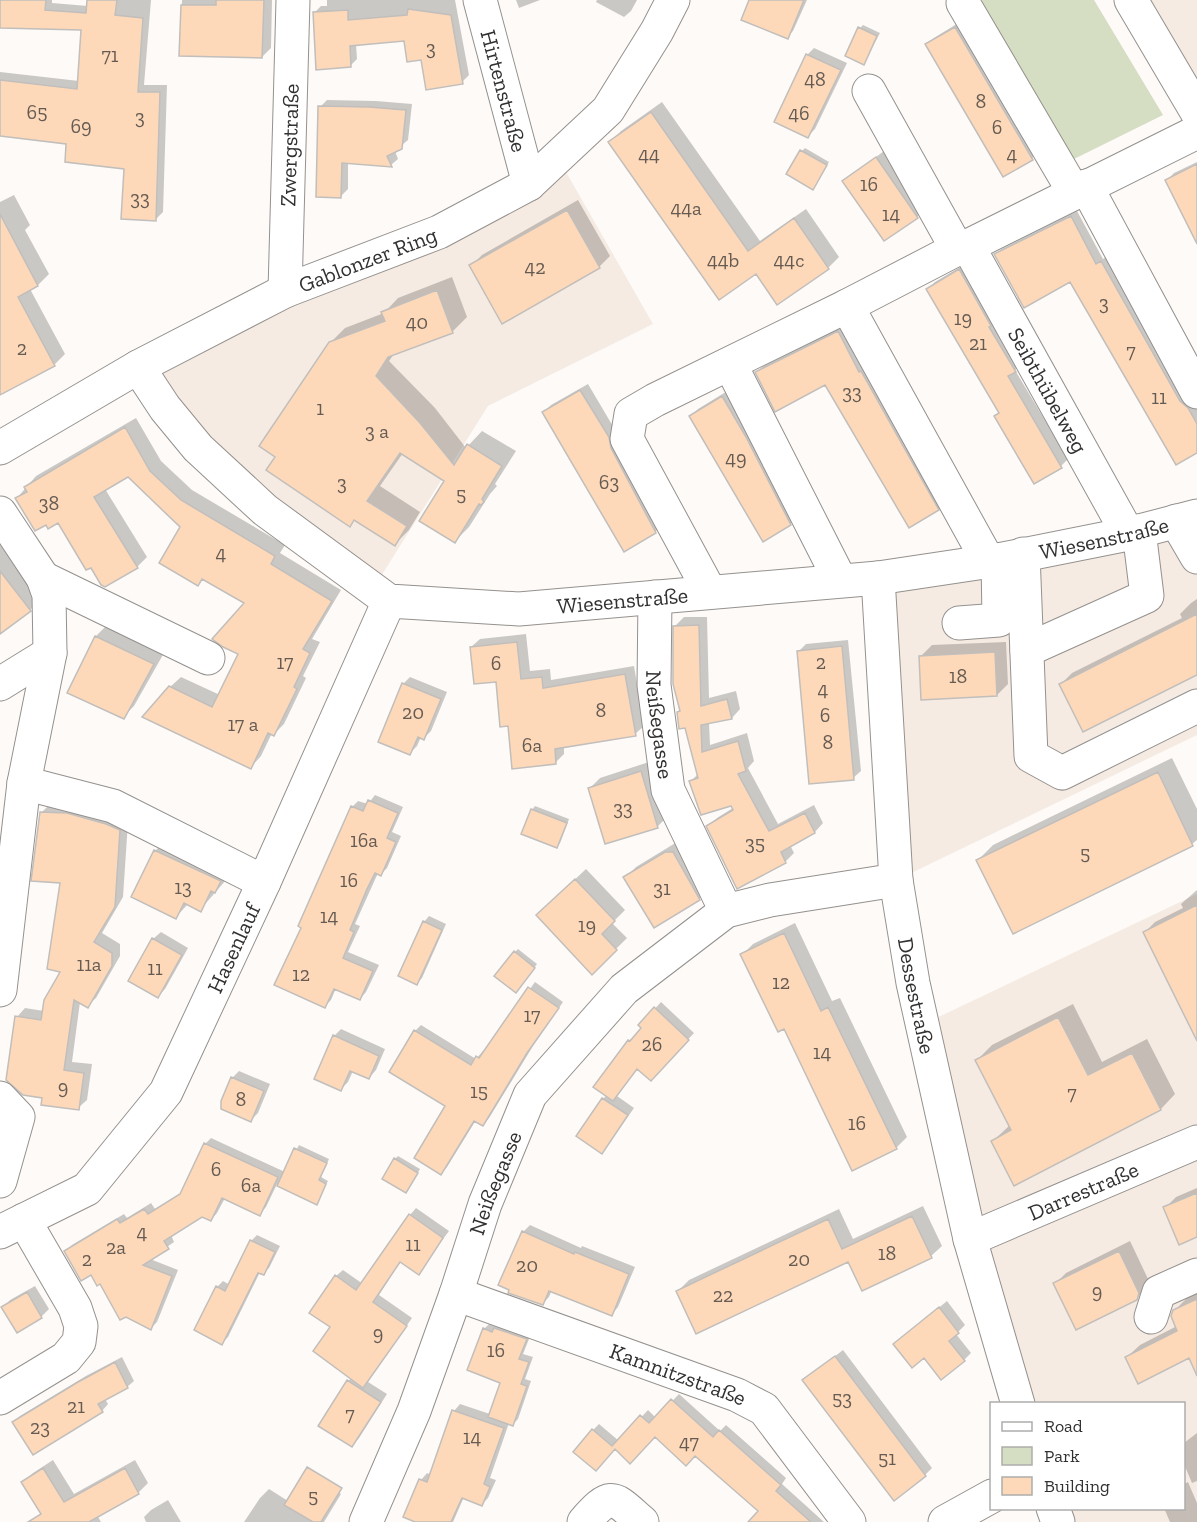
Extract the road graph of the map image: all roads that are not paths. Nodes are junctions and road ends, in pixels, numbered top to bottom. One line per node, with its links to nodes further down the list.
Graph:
1 (293, 0): 12 (street, Zwergstraße)
2 (480, 0): 9 (street, Hirtenstraße)
3 (673, 0): 9 (street, Gablonzer Ring)
4 (1131, 0): 7 (street)
5 (963, 3): 10 (street)
6 (869, 91): 11 (street, Seibthübelweg)
7 (1197, 112)
8 (1197, 132): 10 (street)
9 (529, 184): 12 (street, Gablonzer Ring)
10 (1080, 189): 11 (street); 16 (street)
11 (962, 247): 13 (street); 20 (street, Seibthübelweg)
12 (285, 291): 15 (street, Gablonzer Ring)
13 (847, 306): 14 (street); 22 (street)
14 (730, 364): 25 (street); 26 (street)
15 (138, 367): 17 (street, Gablonzer Ring); 28 (street)
16 (1197, 392)
17 (0, 448)
18 (0, 513): 23 (street)
19 (1187, 518): 20 (street, Wiesenstraße); 21 (street)
20 (1133, 532): 22 (street, Wiesenstraße); 30 (street)
21 (1197, 556)
22 (1003, 558): 24 (street, Wiesenstraße); 29 (street); 30 (street)
23 (43, 578): 31 (street); 32 (street)
24 (878, 578): 25 (street, Wiesenstraße); 36 (street, Dessestraße)
25 (840, 580): 26 (street, Wiesenstraße)
26 (710, 592): 27 (street, Wiesenstraße)
27 (655, 597): 28 (street, Wiesenstraße); 38 (street, Neißegasse)
28 (389, 602): 37 (street, Hasenlauf)
29 (959, 623)
30 (1027, 650): 34 (street)
31 (50, 653): 33 (street); 35 (street)
32 (208, 658)
33 (0, 684)
34 (1197, 706)
35 (24, 783): 37 (street); 39 (street)
36 (896, 880): 38 (street, Neißegasse); 44 (street, Dessestraße)
37 (264, 882): 43 (street, Hasenlauf)
38 (726, 911): 46 (street, Neißegasse)
39 (0, 990)
40 (0, 1098): 42 (street)
41 (1197, 1142): 44 (street, Darrestraße)
42 (0, 1181)
43 (12, 1226): 48 (street)
44 (970, 1239): 49 (street, Dessestraße)
45 (1197, 1275): 47 (street)
46 (456, 1294): 51 (street, Neißegasse); 54 (street, Kamnitzstraße)
47 (1151, 1317)
48 (0, 1398)
49 (1017, 1402)
50 (990, 1497): 55 (street)
51 (366, 1522)
52 (584, 1522): 53 (street)
53 (642, 1522)
54 (849, 1522)
55 (945, 1522)

